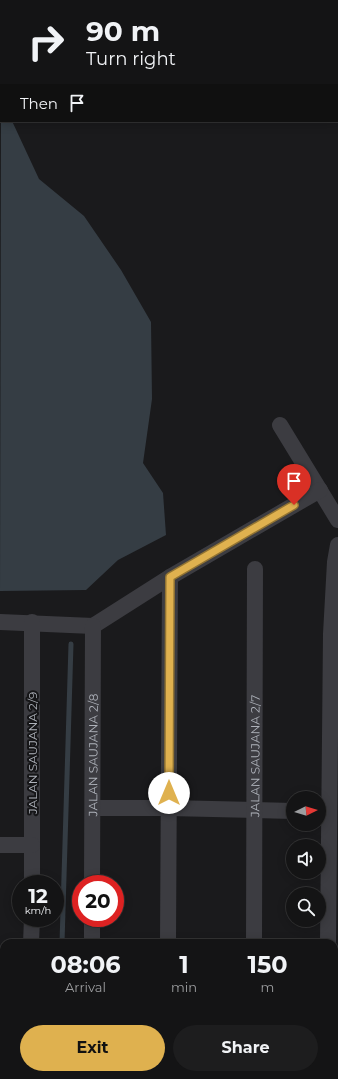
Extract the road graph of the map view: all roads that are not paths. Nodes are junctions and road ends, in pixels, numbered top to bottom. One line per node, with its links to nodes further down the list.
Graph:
1 (280, 425): 2 (street)
2 (320, 490): 3 (street); 6 (street)
3 (338, 520)
4 (338, 545): 14 (street)
5 (255, 569): 12 (street, JALAN SAUJANA 2/7)
6 (170, 577): 9 (street); 11 (street)
7 (0, 622): 8 (street)
8 (32, 622): 9 (street); 16 (street, JALAN SAUJANA 2/9)
9 (93, 626): 10 (street, JALAN SAUJANA 2/8)
10 (93, 808): 11 (street); 18 (street, JALAN SAUJANA 2/8)
11 (169, 808): 12 (street); 23 (street)
12 (255, 810): 13 (street); 24 (street, JALAN SAUJANA 2/7)
13 (286, 811)
14 (329, 813): 25 (street)
15 (0, 845): 16 (street)
16 (32, 846): 17 (street, JALAN SAUJANA 2/9)
17 (32, 875)
18 (92, 875)
19 (32, 927): 21 (street)
20 (92, 927): 22 (street)
21 (31, 939)
22 (92, 939)
23 (168, 939)
24 (254, 939)
25 (328, 939)

